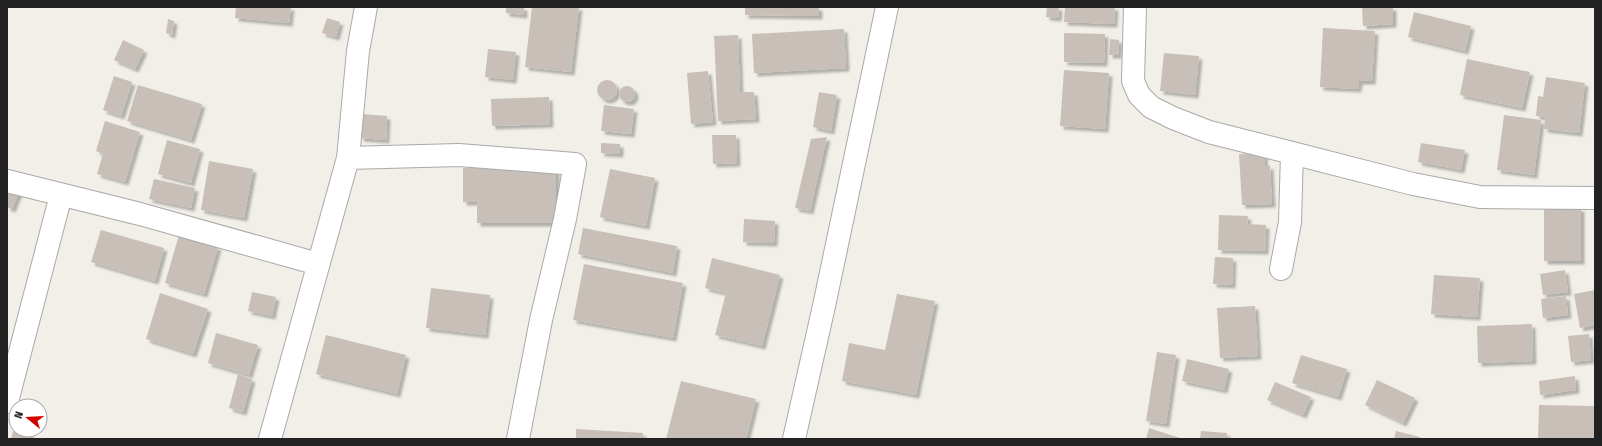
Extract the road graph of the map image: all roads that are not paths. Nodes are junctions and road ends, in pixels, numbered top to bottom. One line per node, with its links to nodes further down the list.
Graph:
1 (366, 7): 5 (street)
2 (887, 7): 14 (street)
3 (1135, 7): 4 (street)
4 (1292, 153): 8 (street); 10 (street)
5 (348, 158): 9 (street); 13 (street)
6 (7, 181): 7 (street)
7 (61, 195): 9 (street); 11 (street)
8 (1595, 198)
9 (318, 264): 12 (street)
10 (1281, 270)
11 (7, 402)
12 (270, 439)
13 (518, 439)
14 (794, 439)

